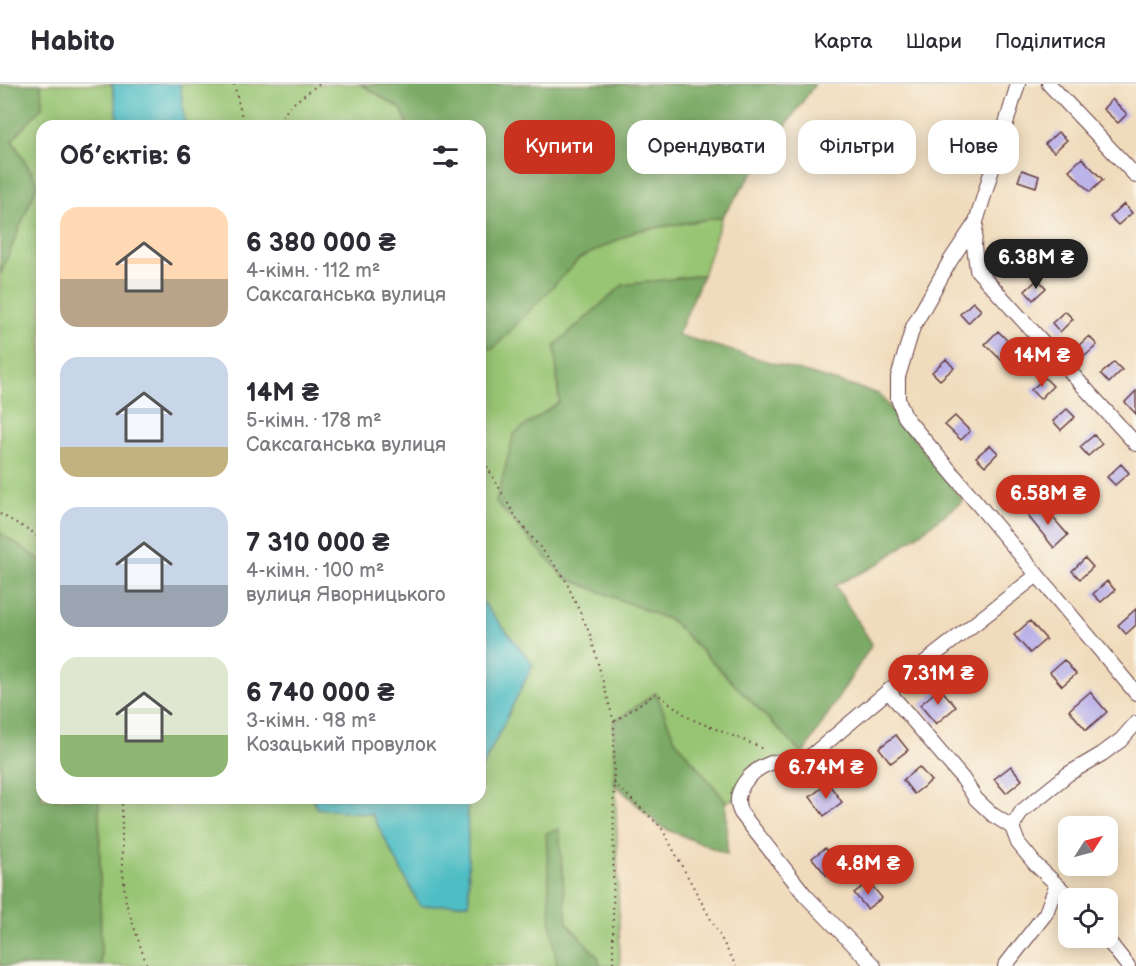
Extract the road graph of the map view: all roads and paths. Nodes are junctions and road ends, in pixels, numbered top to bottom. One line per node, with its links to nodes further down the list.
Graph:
1 (234, 84): 5 (path)
2 (319, 84): 6 (path)
3 (1018, 84): 8 (street)
4 (1049, 84): 7 (street)
5 (243, 120)
6 (280, 120)
7 (1136, 176)
8 (976, 222): 9 (street); 13 (street)
9 (1136, 444)
10 (486, 465): 16 (path)
11 (0, 514): 12 (path)
12 (36, 535)
13 (1036, 576): 14 (street); 15 (street)
14 (888, 691): 18 (street); 21 (street)
15 (1136, 693)
16 (614, 722): 18 (path); 19 (path)
17 (1136, 723): 21 (street)
18 (779, 762): 28 (street)
19 (614, 783): 26 (path); 27 (path)
20 (122, 804): 25 (path)
21 (1012, 827): 22 (street)
22 (1056, 886): 23 (street); 29 (street)
23 (1058, 888)
24 (1114, 948): 30 (street)
25 (147, 966)
26 (613, 966)
27 (736, 966)
28 (874, 966)
29 (1005, 966)
30 (1128, 966)

